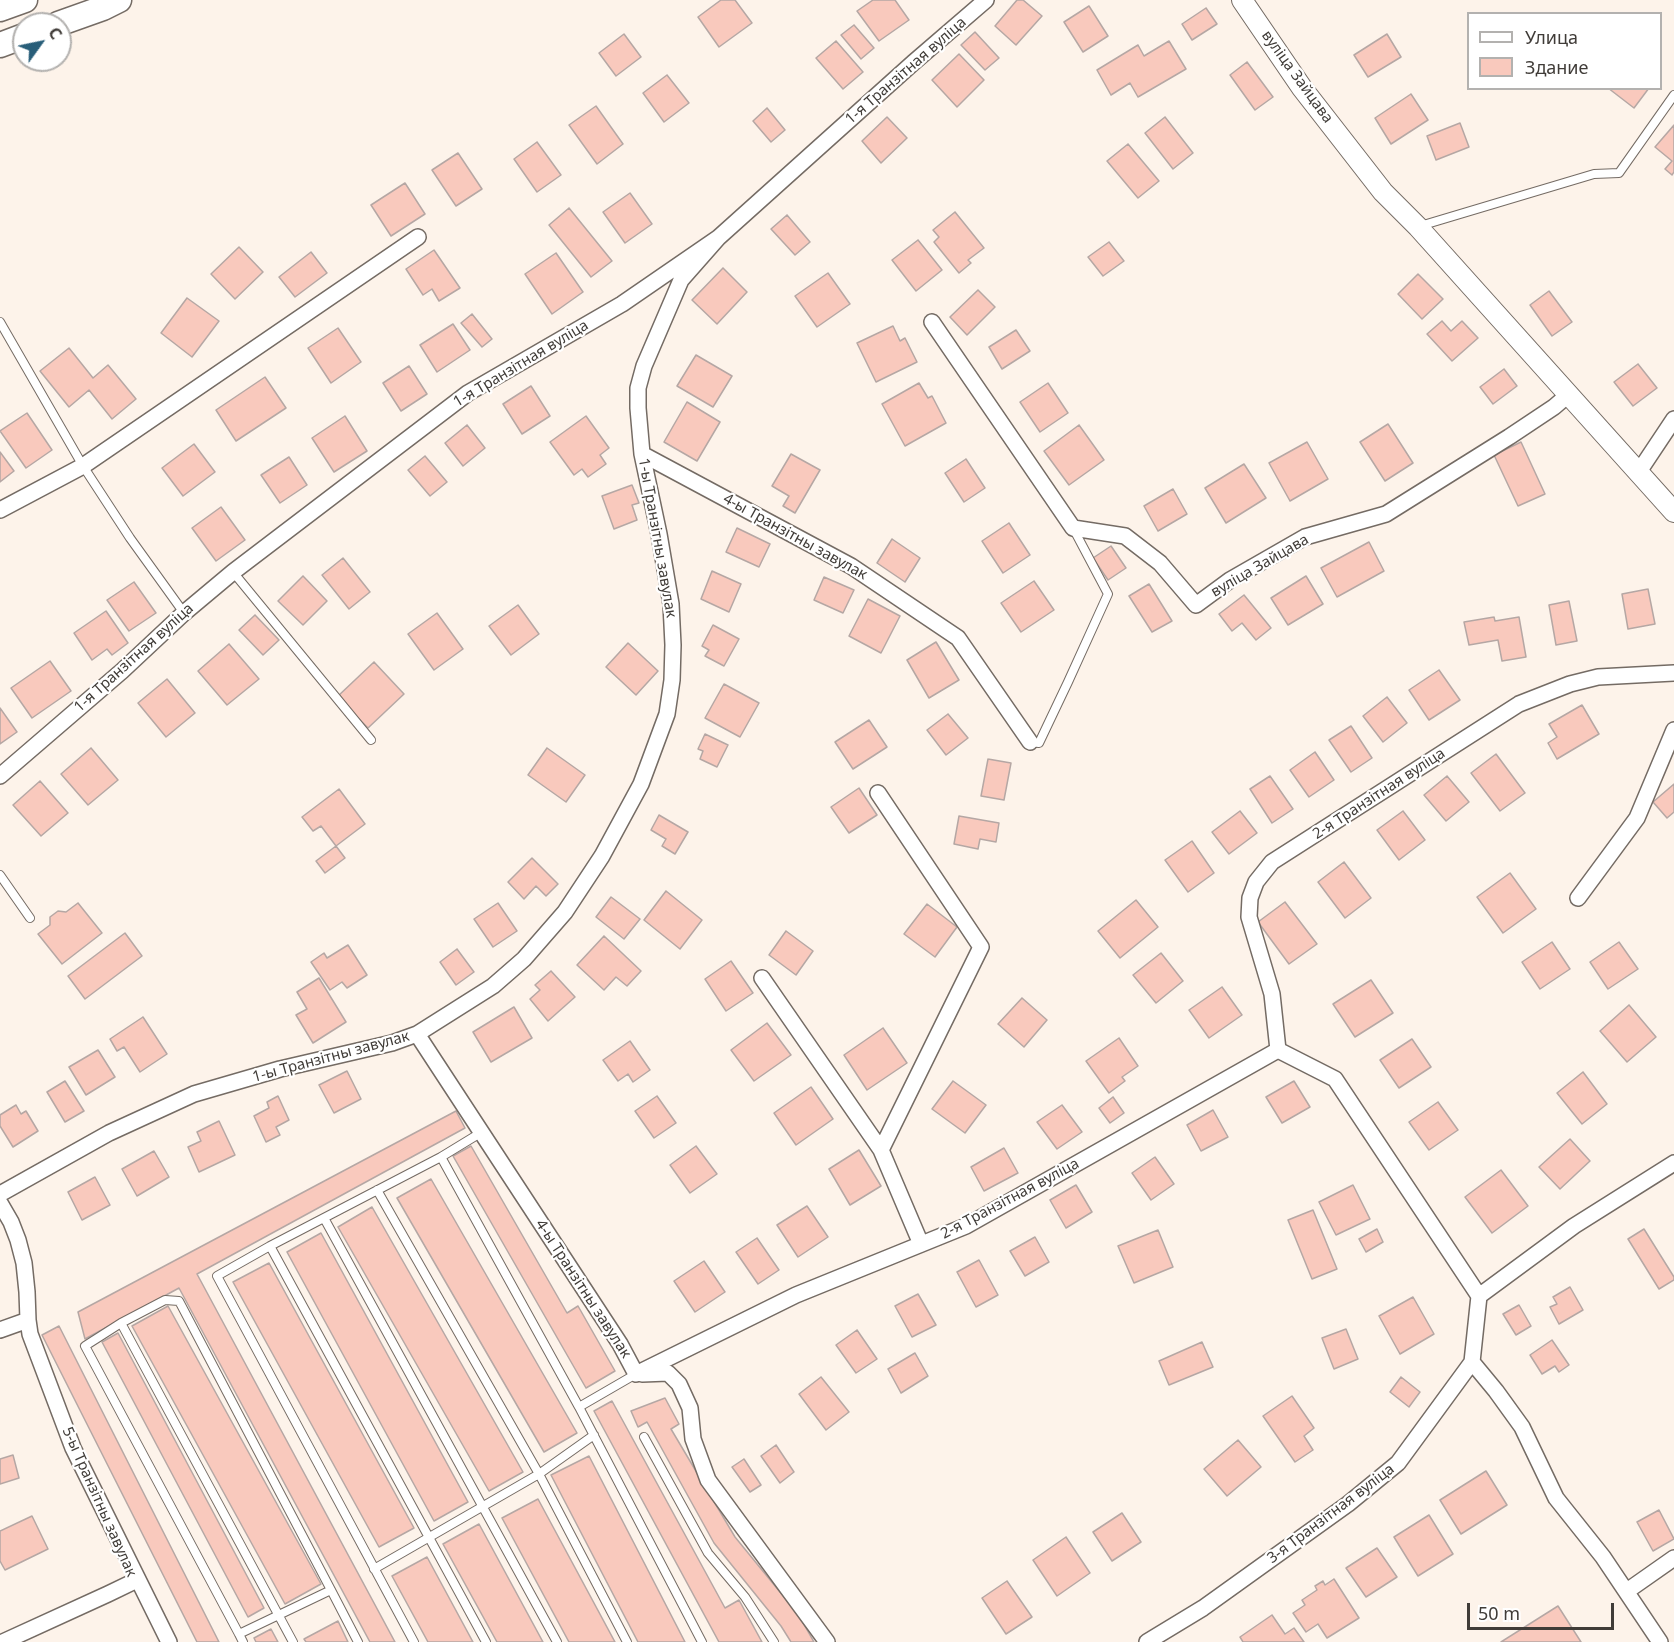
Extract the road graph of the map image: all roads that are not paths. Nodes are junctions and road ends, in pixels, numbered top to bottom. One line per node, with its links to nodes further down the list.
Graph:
1 (25, 0): 5 (main road)
2 (119, 0): 6 (main road)
3 (986, 0): 10 (street, 1-я Транзітная вуліца)
4 (1242, 0): 8 (street, вуліца Зайцава)
5 (0, 9)
6 (72, 19)
7 (1674, 95): 8 (lane)
8 (1418, 227): 13 (street, вуліца Зайцава)
9 (418, 237): 16 (street)
10 (718, 238): 15 (street, 1-ы Транзітны завулак); 21 (street, 1-я Транзітная вуліца)
11 (0, 322): 16 (lane)
12 (932, 322): 20 (street)
13 (1568, 395): 17 (street, вуліца Зайцава); 20 (street, вуліца Зайцава)
14 (1674, 419): 17 (street)
15 (642, 454): 26 (street, 4-ы Транзітны завулак); 33 (street, 1-ы Транзітны завулак)
16 (83, 466): 18 (street); 22 (lane)
17 (1638, 473): 19 (street, вуліца Зайцава)
18 (0, 510)
19 (1674, 512)
20 (1073, 528): 26 (lane)
21 (233, 572): 22 (street, 1-я Транзітная вуліца); 25 (lane)
22 (184, 613): 27 (street, 1-я Транзітная вуліца)
23 (1674, 673): 34 (street, 2-я Транзітная вуліца)
24 (1674, 730): 30 (street)
25 (371, 740)
26 (1030, 742)
27 (0, 776)
28 (878, 793): 36 (street)
29 (0, 875): 31 (lane)
30 (1578, 898)
31 (30, 918)
32 (762, 978): 36 (street)
33 (417, 1034): 35 (street, 4-ы Транзітны завулак); 40 (street, 1-ы Транзітны завулак)
34 (1278, 1050): 43 (street, 2-я Транзітная вуліца); 45 (street)
35 (482, 1132): 37 (lane); 50 (street, 4-ы Транзітны завулак)
36 (881, 1150): 43 (street)
37 (441, 1157): 39 (lane); 51 (lane)
38 (1674, 1163): 45 (street)
39 (377, 1190): 42 (lane); 54 (lane)
40 (0, 1194)
41 (0, 1203): 46 (street, 5-ы Транзітны завулак)
42 (324, 1218): 44 (lane); 55 (lane)
43 (921, 1244): 50 (street, 2-я Транзітная вуліца)
44 (270, 1246): 56 (lane); 58 (lane)
45 (1479, 1296): 49 (street)
46 (28, 1320): 48 (street); 59 (street, 5-ы Транзітны завулак)
47 (121, 1323): 60 (lane); 62 (lane); 63 (lane)
48 (0, 1330)
49 (1472, 1362): 61 (street); 76 (street, 3-я Транзітная вуліца)
50 (636, 1374): 51 (lane); 75 (street, 4-ы Транзітны завулак)
51 (579, 1407): 52 (lane)
52 (594, 1435): 54 (lane); 73 (lane)
53 (644, 1437): 74 (lane)
54 (539, 1474): 55 (lane); 72 (lane)
55 (484, 1507): 56 (lane); 71 (lane)
56 (431, 1538): 58 (lane); 70 (lane)
57 (1674, 1558): 61 (street)
58 (374, 1569): 69 (lane)
59 (137, 1580): 64 (street, 5-ы Транзітны завулак); 65 (street)
60 (331, 1590): 62 (lane); 68 (lane)
61 (1627, 1591): 77 (street)
62 (279, 1616): 63 (lane); 67 (lane)
63 (239, 1634): 66 (lane)
64 (3, 1642)
65 (169, 1642)
66 (243, 1642)
67 (292, 1642)
68 (358, 1642)
69 (414, 1642)
70 (486, 1642)
71 (557, 1642)
72 (627, 1642)
73 (702, 1642)
74 (774, 1642)
75 (827, 1642)
76 (1147, 1642)
77 (1660, 1642)

